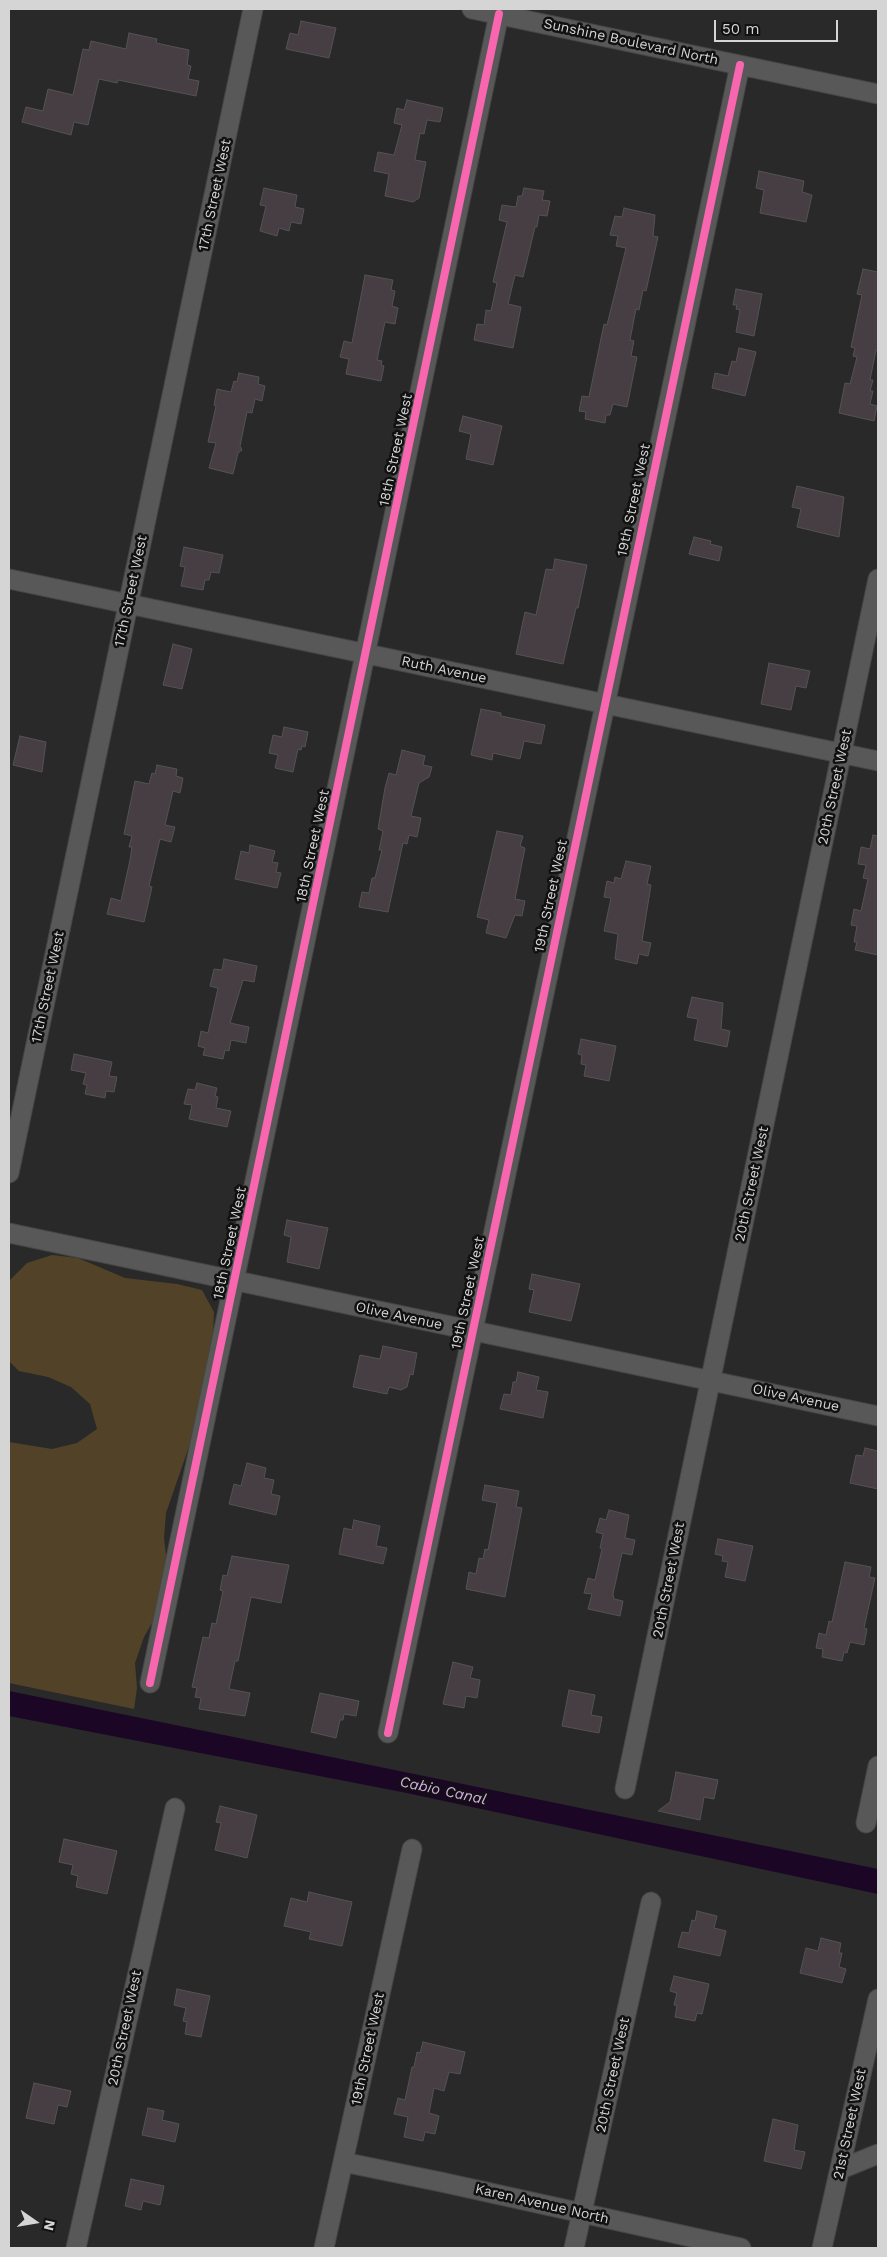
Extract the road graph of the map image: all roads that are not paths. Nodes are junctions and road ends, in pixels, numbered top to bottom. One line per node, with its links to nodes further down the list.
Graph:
1 (254, 9): 8 (street, 17th Street West)
2 (472, 9): 3 (street, Sunshine Boulevard North)
3 (499, 14): 4 (street, Sunshine Boulevard North); 9 (street, 18th Street West)
4 (740, 65): 5 (street, Sunshine Boulevard North); 10 (street, 19th Street West)
5 (878, 94)
6 (9, 579): 8 (street, Ruth Avenue)
7 (878, 579): 11 (street, 20th Street West)
8 (128, 604): 9 (street, Ruth Avenue); 13 (street, 17th Street West)
9 (366, 654): 10 (street, Ruth Avenue); 15 (street, 18th Street West)
10 (604, 703): 11 (street, Ruth Avenue); 16 (street, 19th Street West)
11 (842, 754): 12 (street, Ruth Avenue); 17 (street, 20th Street West)
12 (878, 761)
13 (9, 1173)
14 (9, 1233): 15 (street, Olive Avenue)
15 (235, 1280): 16 (street, Olive Avenue); 19 (street, 18th Street West)
16 (472, 1332): 17 (street, Olive Avenue); 20 (street, 19th Street West)
17 (710, 1380): 18 (street, Olive Avenue); 22 (street, 20th Street West)
18 (878, 1416)
19 (150, 1683)
20 (388, 1733)
21 (878, 1766): 24 (street)
22 (625, 1789)
23 (175, 1808): 32 (street, 20th Street West)
24 (866, 1823)
25 (412, 1849): 29 (street, 19th Street West)
26 (651, 1902): 31 (street, 20th Street West)
27 (878, 1999): 30 (street, 21st Street West)
28 (878, 2154): 30 (street)
29 (343, 2162): 31 (street, Karen Avenue North); 33 (street, 19th Street West)
30 (841, 2169): 36 (street, 21st Street West)
31 (582, 2214): 34 (street, 20th Street West); 35 (street, Karen Avenue North)
32 (76, 2248)
33 (324, 2248)
34 (574, 2248)
35 (741, 2248)
36 (822, 2248)

